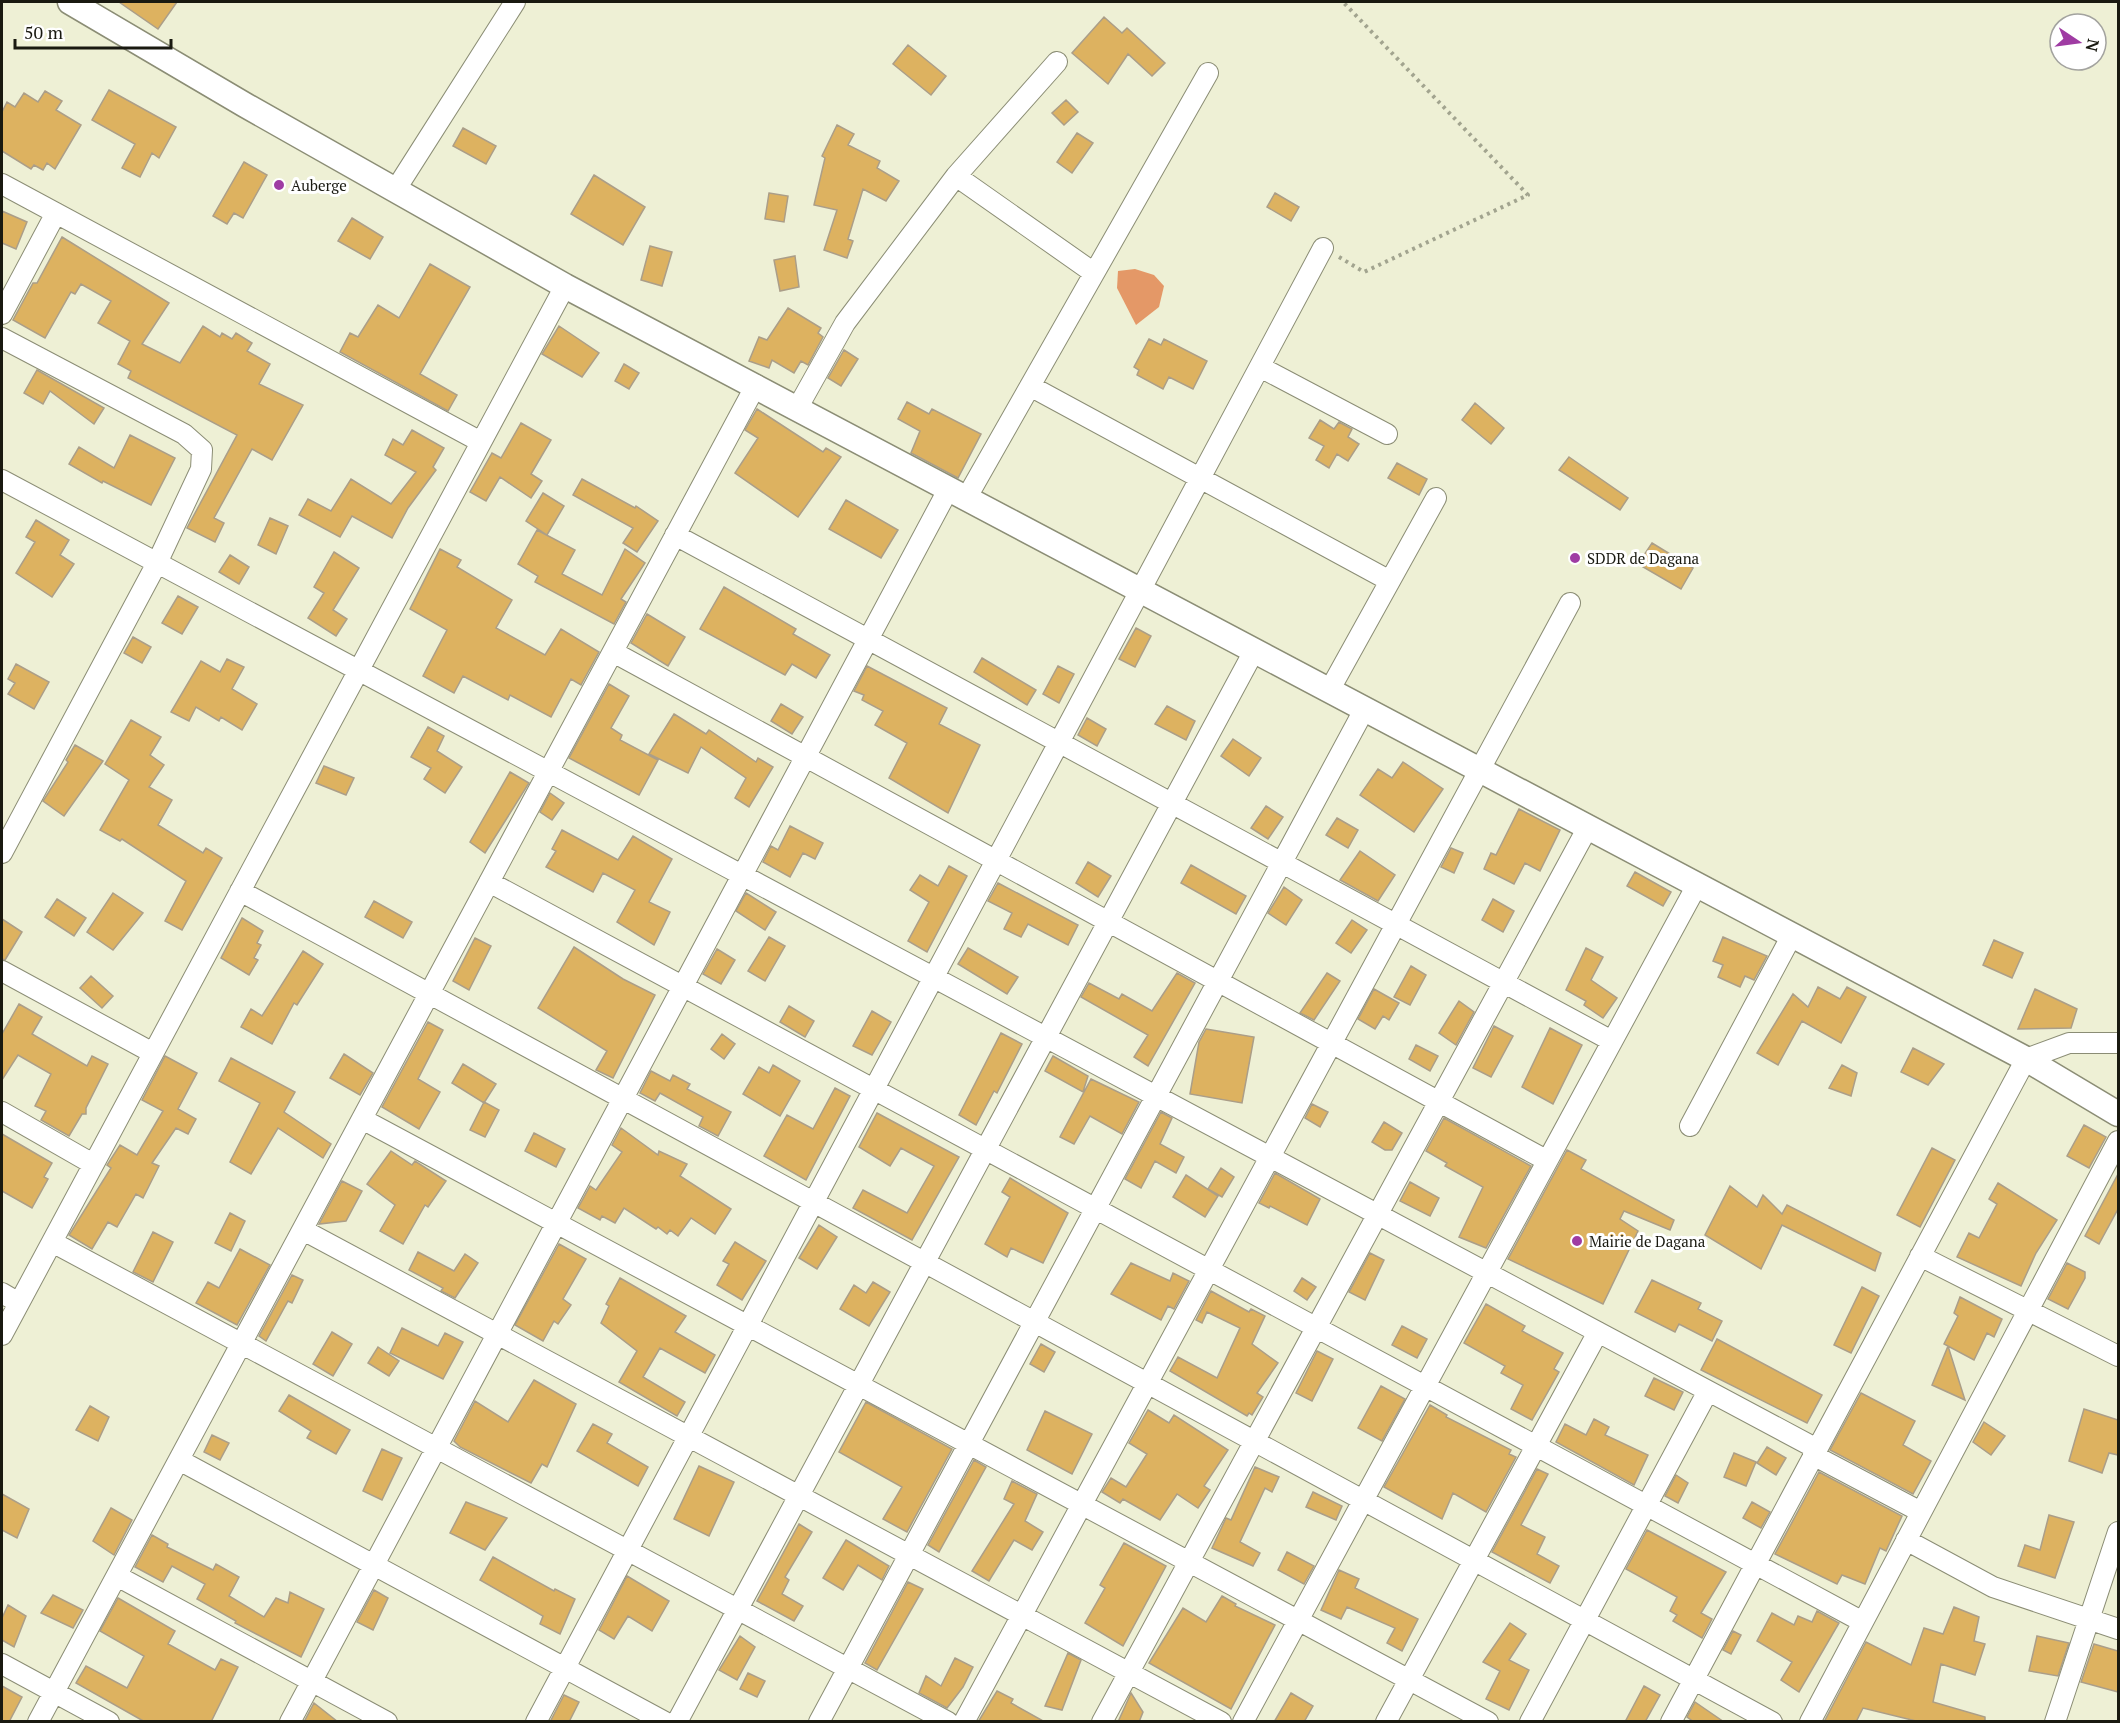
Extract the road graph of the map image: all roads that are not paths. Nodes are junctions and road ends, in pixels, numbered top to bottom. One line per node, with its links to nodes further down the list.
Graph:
1 (515, 2): 7 (street)
2 (82, 4): 7 (street)
3 (1057, 62): 5 (street)
4 (1208, 73): 10 (street)
5 (956, 176): 10 (street); 17 (street)
6 (2, 184): 8 (street)
7 (396, 189): 11 (street)
8 (56, 213): 12 (street); 19 (street)
9 (1323, 248): 14 (street)
10 (1094, 273): 16 (street)
11 (565, 286): 15 (street); 19 (street)
12 (2, 315)
13 (2, 338): 25 (street)
14 (1260, 367): 18 (street); 20 (street)
15 (756, 385): 17 (street); 24 (street)
16 (1030, 386): 20 (street); 22 (street)
17 (798, 407): 22 (street)
18 (1387, 434)
19 (481, 442): 32 (street)
20 (1200, 478): 26 (street); 27 (street)
21 (2, 480): 25 (street)
22 (958, 493): 27 (street); 29 (street)
23 (1436, 498): 26 (street)
24 (675, 535): 29 (street); 31 (street)
25 (157, 563): 32 (street); 41 (street)
26 (1390, 581): 33 (street)
27 (1140, 590): 30 (street); 35 (street)
28 (1570, 603): 37 (street)
29 (868, 640): 35 (street); 36 (street)
30 (1254, 651): 33 (street); 39 (street)
31 (613, 652): 36 (street); 38 (street)
32 (358, 671): 38 (street); 47 (street)
33 (1329, 691): 34 (street)
34 (1364, 710): 37 (street); 43 (street)
35 (1059, 742): 39 (street); 42 (street)
36 (806, 757): 42 (street); 44 (street)
37 (1480, 769): 40 (street); 49 (street)
38 (548, 773): 44 (street); 45 (street)
39 (1172, 803): 43 (street); 48 (street)
40 (1588, 827): 46 (street); 54 (street)
41 (2, 853)
42 (996, 861): 48 (street); 52 (street)
43 (1282, 863): 49 (street); 53 (street)
44 (742, 876): 52 (street); 55 (street)
45 (489, 882): 55 (street); 56 (street)
46 (1697, 885): 50 (street); 58 (street)
47 (240, 891): 56 (street); 61 (street)
48 (1108, 922): 53 (street); 57 (street)
49 (1395, 925): 54 (street); 59 (street)
50 (1792, 936): 62 (street); 70 (street)
51 (2, 971): 61 (street)
52 (934, 977): 57 (street); 63 (street)
53 (1218, 981): 59 (street); 64 (street)
54 (1503, 982): 58 (street); 66 (street)
55 (683, 986): 63 (street); 65 (street)
56 (429, 993): 65 (street); 69 (street)
57 (1046, 1037): 64 (street); 72 (street)
58 (1611, 1041): 74 (street)
59 (1331, 1043): 66 (street); 73 (street)
60 (2118, 1043): 62 (street)
61 (153, 1053): 75 (street)
62 (2026, 1059): 68 (street); 82 (street)
63 (874, 1089): 72 (street); 76 (street)
64 (1156, 1096): 73 (street); 77 (street)
65 (623, 1098): 76 (street); 79 (street)
66 (1439, 1102): 74 (street); 78 (street)
67 (2, 1112): 75 (street)
68 (2118, 1114)
69 (362, 1119): 79 (street); 80 (street)
70 (1690, 1126)
71 (2118, 1141): 88 (street)
72 (985, 1149): 77 (street); 83 (street)
73 (1270, 1157): 78 (street); 84 (street)
74 (1546, 1160): 85 (street)
75 (93, 1164): 81 (street)
76 (813, 1202): 83 (street); 90 (street)
77 (1095, 1209): 84 (street); 89 (street)
78 (1377, 1214): 85 (street); 91 (street)
79 (556, 1222): 90 (street); 93 (street)
80 (303, 1230): 93 (street); 95 (street)
81 (51, 1242): 87 (street); 95 (street)
82 (1920, 1256): 88 (street); 106 (street)
83 (924, 1262): 89 (street); 98 (street)
84 (1208, 1270): 91 (street); 97 (street)
85 (1486, 1272): 92 (street); 99 (street)
86 (2, 1293): 87 (street)
87 (19, 1304): 94 (street)
88 (2029, 1310): 96 (street); 112 (street)
89 (1034, 1322): 97 (street); 103 (street)
90 (748, 1325): 98 (street); 101 (street)
91 (1316, 1328): 99 (street); 102 (street)
92 (1598, 1332): 100 (street); 104 (street)
93 (497, 1334): 101 (street); 105 (street)
94 (2, 1335)
95 (242, 1344): 105 (street); 107 (street)
96 (2118, 1356)
97 (1147, 1383): 102 (street); 110 (street)
98 (859, 1385): 103 (street); 108 (street)
99 (1424, 1386): 104 (street); 109 (street)
100 (1708, 1390): 106 (street); 111 (street)
101 (688, 1436): 108 (street); 115 (street)
102 (1254, 1441): 109 (street); 118 (street)
103 (969, 1444): 110 (street); 116 (street)
104 (1536, 1446): 111 (street); 117 (street)
105 (436, 1448): 115 (street); 120 (street)
106 (1815, 1452): 112 (street); 119 (street)
107 (179, 1460): 120 (street); 121 (street)
108 (799, 1495): 116 (street); 122 (street)
109 (1363, 1500): 117 (street); 124 (street)
110 (1082, 1504): 118 (street); 123 (street)
111 (1646, 1506): 119 (street); 125 (street)
112 (1921, 1512): 114 (street)
113 (2118, 1532): 126 (street)
114 (1906, 1540): 126 (street); 127 (street)
115 (627, 1550): 122 (street); 130 (street)
116 (909, 1554): 123 (street); 131 (street)
117 (1474, 1560): 125 (street); 133 (street)
118 (1189, 1561): 124 (street); 132 (street)
119 (1755, 1564): 127 (street); 134 (street)
120 (374, 1565): 130 (street); 135 (street)
121 (117, 1576): 135 (street); 136 (street)
122 (738, 1609): 131 (street); 143 (street)
123 (1022, 1615): 132 (street); 146 (street)
124 (1298, 1620): 133 (street); 149 (street)
125 (1585, 1620): 134 (street); 152 (street)
126 (2090, 1620): 128 (street); 156 (street)
127 (1863, 1622): 155 (street)
128 (2118, 1629)
129 (2, 1664): 136 (street)
130 (564, 1668): 141 (street); 142 (street)
131 (848, 1668): 144 (street); 145 (street)
132 (1129, 1672): 147 (street); 148 (street)
133 (1409, 1679): 150 (street); 151 (street)
134 (1694, 1679): 153 (street); 154 (street)
135 (311, 1681): 139 (street); 140 (street)
136 (54, 1692): 137 (street); 138 (street)
137 (38, 1722)
138 (109, 1722)
139 (290, 1722)
140 (387, 1722)
141 (536, 1722)
142 (665, 1722)
143 (677, 1722)
144 (819, 1722)
145 (948, 1722)
146 (964, 1722)
147 (1102, 1722)
148 (1221, 1722)
149 (1243, 1722)
150 (1386, 1722)
151 (1488, 1722)
152 (1530, 1722)
153 (1671, 1722)
154 (1772, 1722)
155 (1810, 1722)
156 (2055, 1722)

